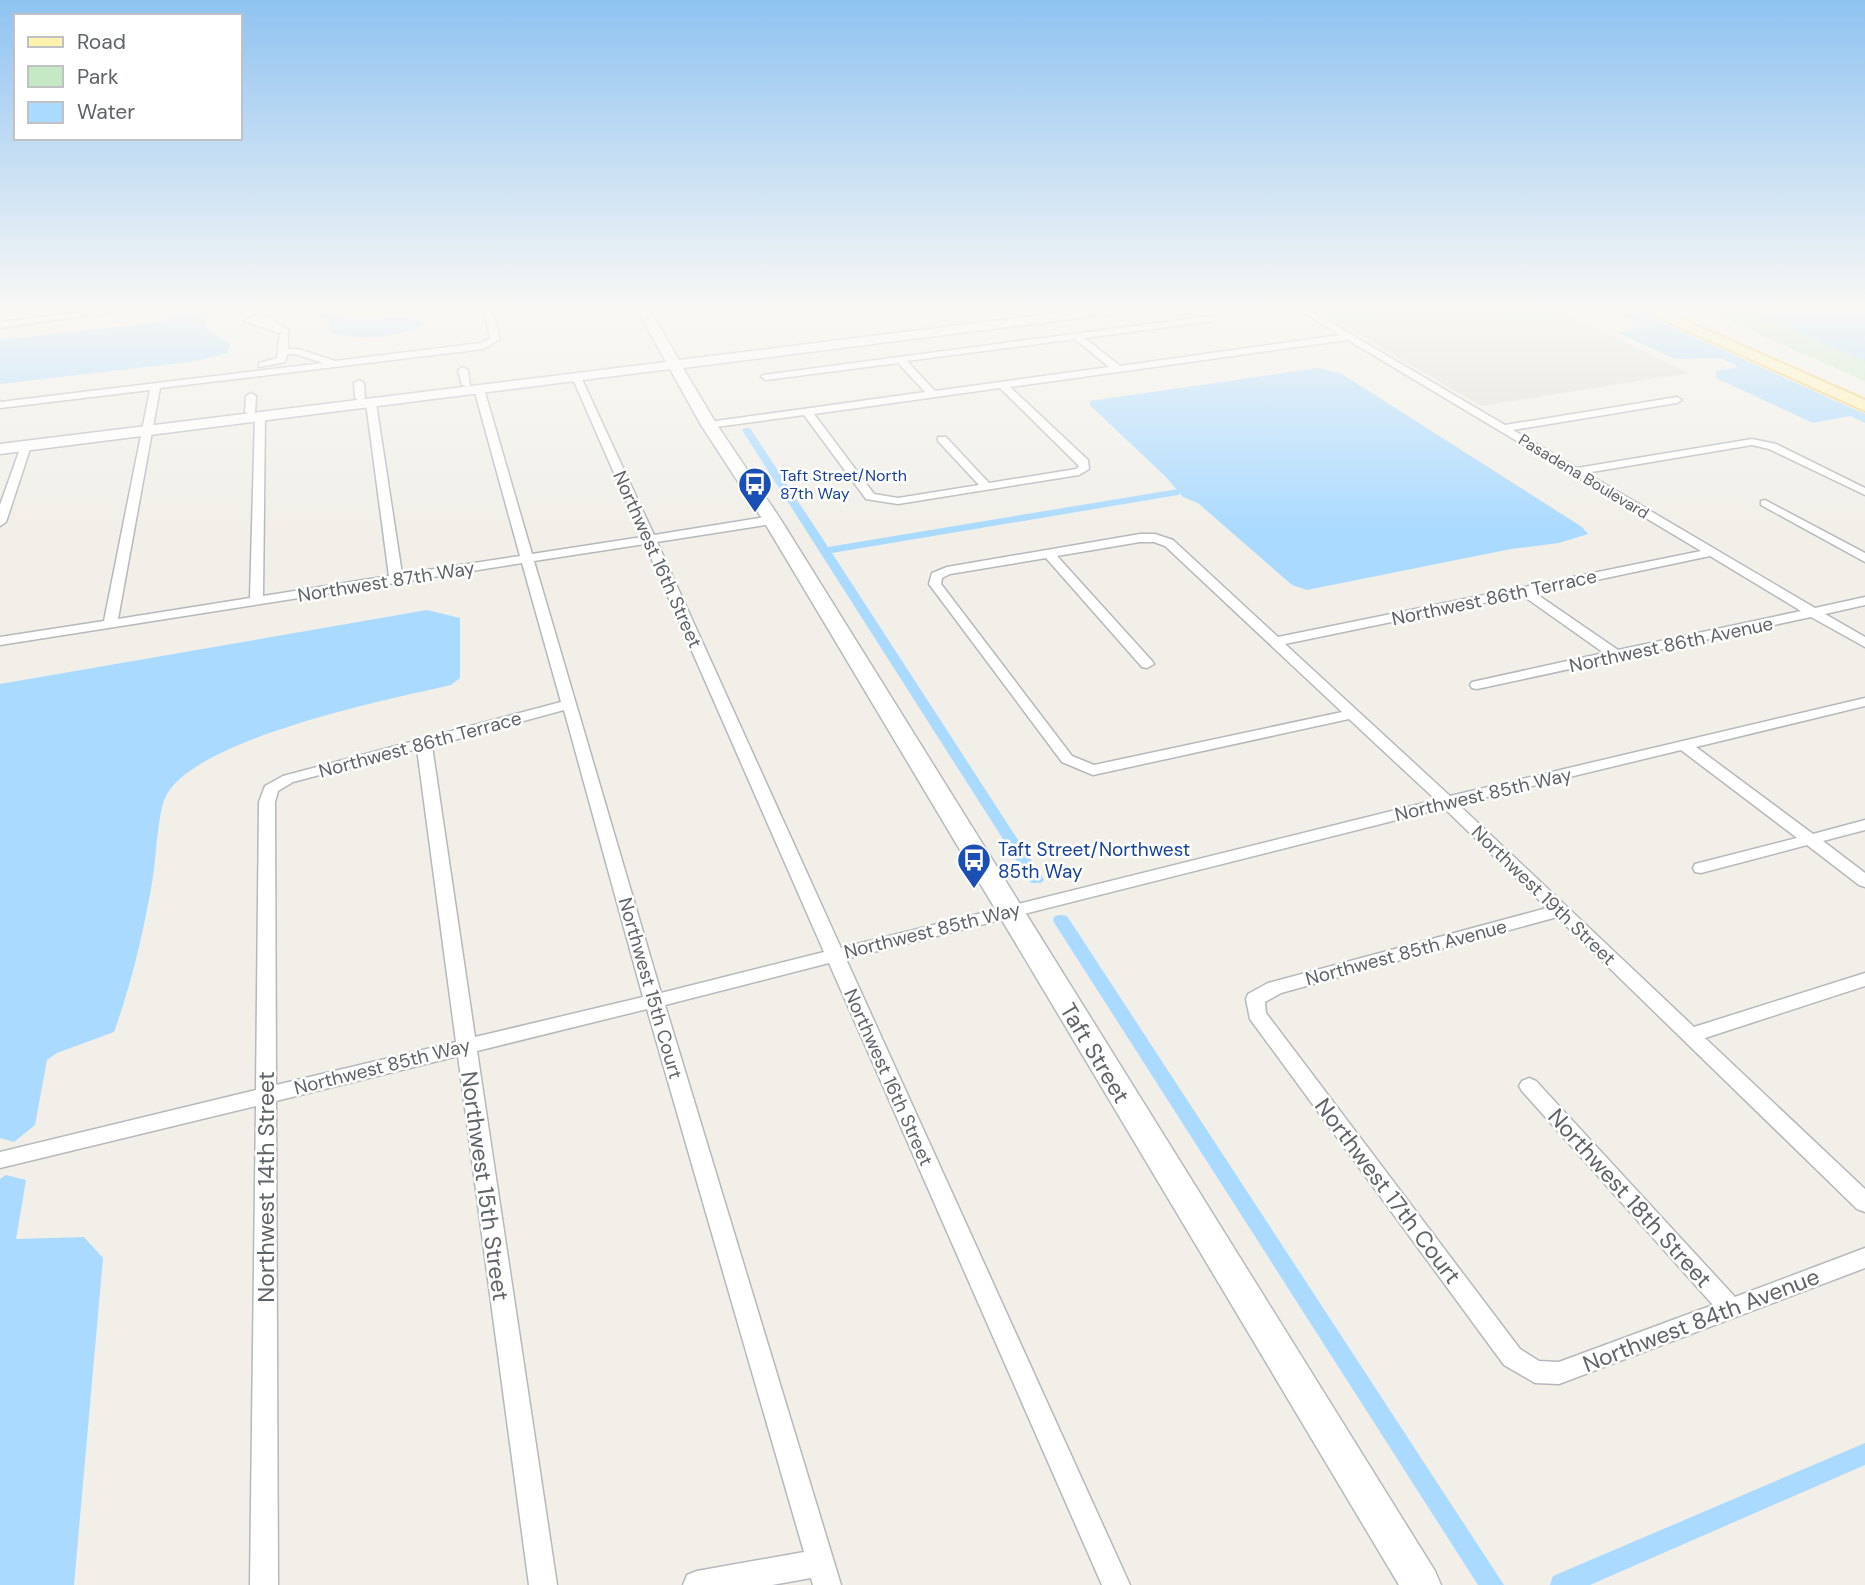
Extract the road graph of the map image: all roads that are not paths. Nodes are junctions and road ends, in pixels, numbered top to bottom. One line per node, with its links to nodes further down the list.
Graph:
1 (186, 383): 12 (street)
2 (359, 383): 16 (street)
3 (475, 383): 16 (main road); 38 (street, Northwest 15th Court)
4 (574, 383): 34 (street, Northwest 16th Street)
5 (693, 383): 21 (main road, Taft Street)
6 (922, 383): 13 (street)
7 (1026, 383): 11 (street)
8 (1427, 383): 23 (street, Pasadena Boulevard)
9 (1813, 383): 18 (main road)
10 (1838, 383): 14 (main road)
11 (1004, 386): 13 (street); 29 (street)
12 (155, 387): 17 (street); 22 (street)
13 (933, 395): 20 (street)
14 (1865, 395)
15 (1677, 400): 23 (street)
16 (366, 401): 19 (main road); 39 (street)
17 (0, 405)
18 (1865, 406)
19 (253, 408): 22 (main road); 42 (street)
20 (808, 413): 21 (street); 29 (street)
21 (717, 424): 32 (main road, Taft Street)
22 (146, 428): 25 (main road); 26 (main road); 44 (street)
23 (1504, 428): 28 (street, Pasadena Boulevard)
24 (942, 439): 29 (street)
25 (0, 443)
26 (26, 446): 27 (main road); 33 (street)
27 (0, 449)
28 (1577, 471): 30 (street); 35 (street, Pasadena Boulevard)
29 (986, 486)
30 (1865, 492)
31 (1765, 503): 37 (street)
32 (772, 520): 34 (street, Northwest 87th Way); 62 (main road, Taft Street)
33 (0, 522)
34 (649, 539): 38 (street, Northwest 87th Way); 64 (street, Northwest 16th Street)
35 (1713, 552): 40 (street, Northwest 86th Terrace); 43 (street, Pasadena Boulevard)
36 (1048, 554): 46 (street, Northwest 19th Street); 49 (street); 53 (street)
37 (1865, 558)
38 (528, 559): 39 (street, Northwest 87th Way); 52 (street, Northwest 15th Court)
39 (396, 579): 42 (street, Northwest 87th Way)
40 (1524, 591): 46 (street, Northwest 86th Terrace); 48 (street)
41 (1865, 601): 43 (street, Northwest 86th Avenue)
42 (256, 602): 44 (street, Northwest 87th Way)
43 (1815, 613): 47 (street, Pasadena Boulevard); 48 (street, Northwest 86th Avenue)
44 (110, 624): 45 (street, Northwest 87th Way)
45 (0, 641)
46 (1276, 642): 53 (street, Northwest 19th Street)
47 (1865, 643)
48 (1617, 656): 50 (street, Northwest 86th Avenue)
49 (1147, 664)
50 (1477, 685)
51 (1865, 702): 55 (street, Northwest 85th Way)
52 (571, 704): 54 (street, Northwest 86th Terrace); 67 (street, Northwest 15th Court)
53 (1351, 714): 57 (street, Northwest 19th Street)
54 (424, 745): 56 (street, Northwest 86th Terrace); 69 (street, Northwest 15th Street)
55 (1685, 746): 57 (street, Northwest 85th Way); 59 (street)
56 (271, 789): 71 (street, Northwest 14th Street)
57 (1447, 802): 62 (street, Northwest 85th Way); 63 (street, Northwest 19th Street)
58 (1865, 825): 59 (street)
59 (1810, 840): 60 (street); 61 (street)
60 (1701, 868)
61 (1865, 881)
62 (1009, 911): 64 (street, Northwest 85th Way); 82 (main road, Taft Street)
63 (1559, 911): 66 (street, Northwest 85th Avenue); 68 (street, Northwest 19th Street)
64 (834, 954): 67 (street, Northwest 85th Way); 81 (street, Northwest 16th Street)
65 (1865, 979): 68 (street)
66 (1255, 999): 76 (street, Northwest 17th Court)
67 (654, 1001): 69 (street, Northwest 85th Way); 77 (street, Northwest 15th Court)
68 (1692, 1035): 73 (street, Northwest 19th Street)
69 (465, 1046): 71 (street, Northwest 85th Way); 79 (street, Northwest 15th Street)
70 (1529, 1086): 75 (street, Northwest 18th Street)
71 (267, 1095): 72 (street, Northwest 85th Way); 78 (street, Northwest 14th Street)
72 (0, 1160)
73 (1865, 1203)
74 (1865, 1258): 75 (street, Northwest 84th Avenue)
75 (1731, 1309): 76 (street, Northwest 84th Avenue)
76 (1535, 1372)
77 (823, 1574): 80 (street)
78 (264, 1585)
79 (543, 1585)
80 (697, 1585)
81 (1116, 1585)
82 (1421, 1585)

